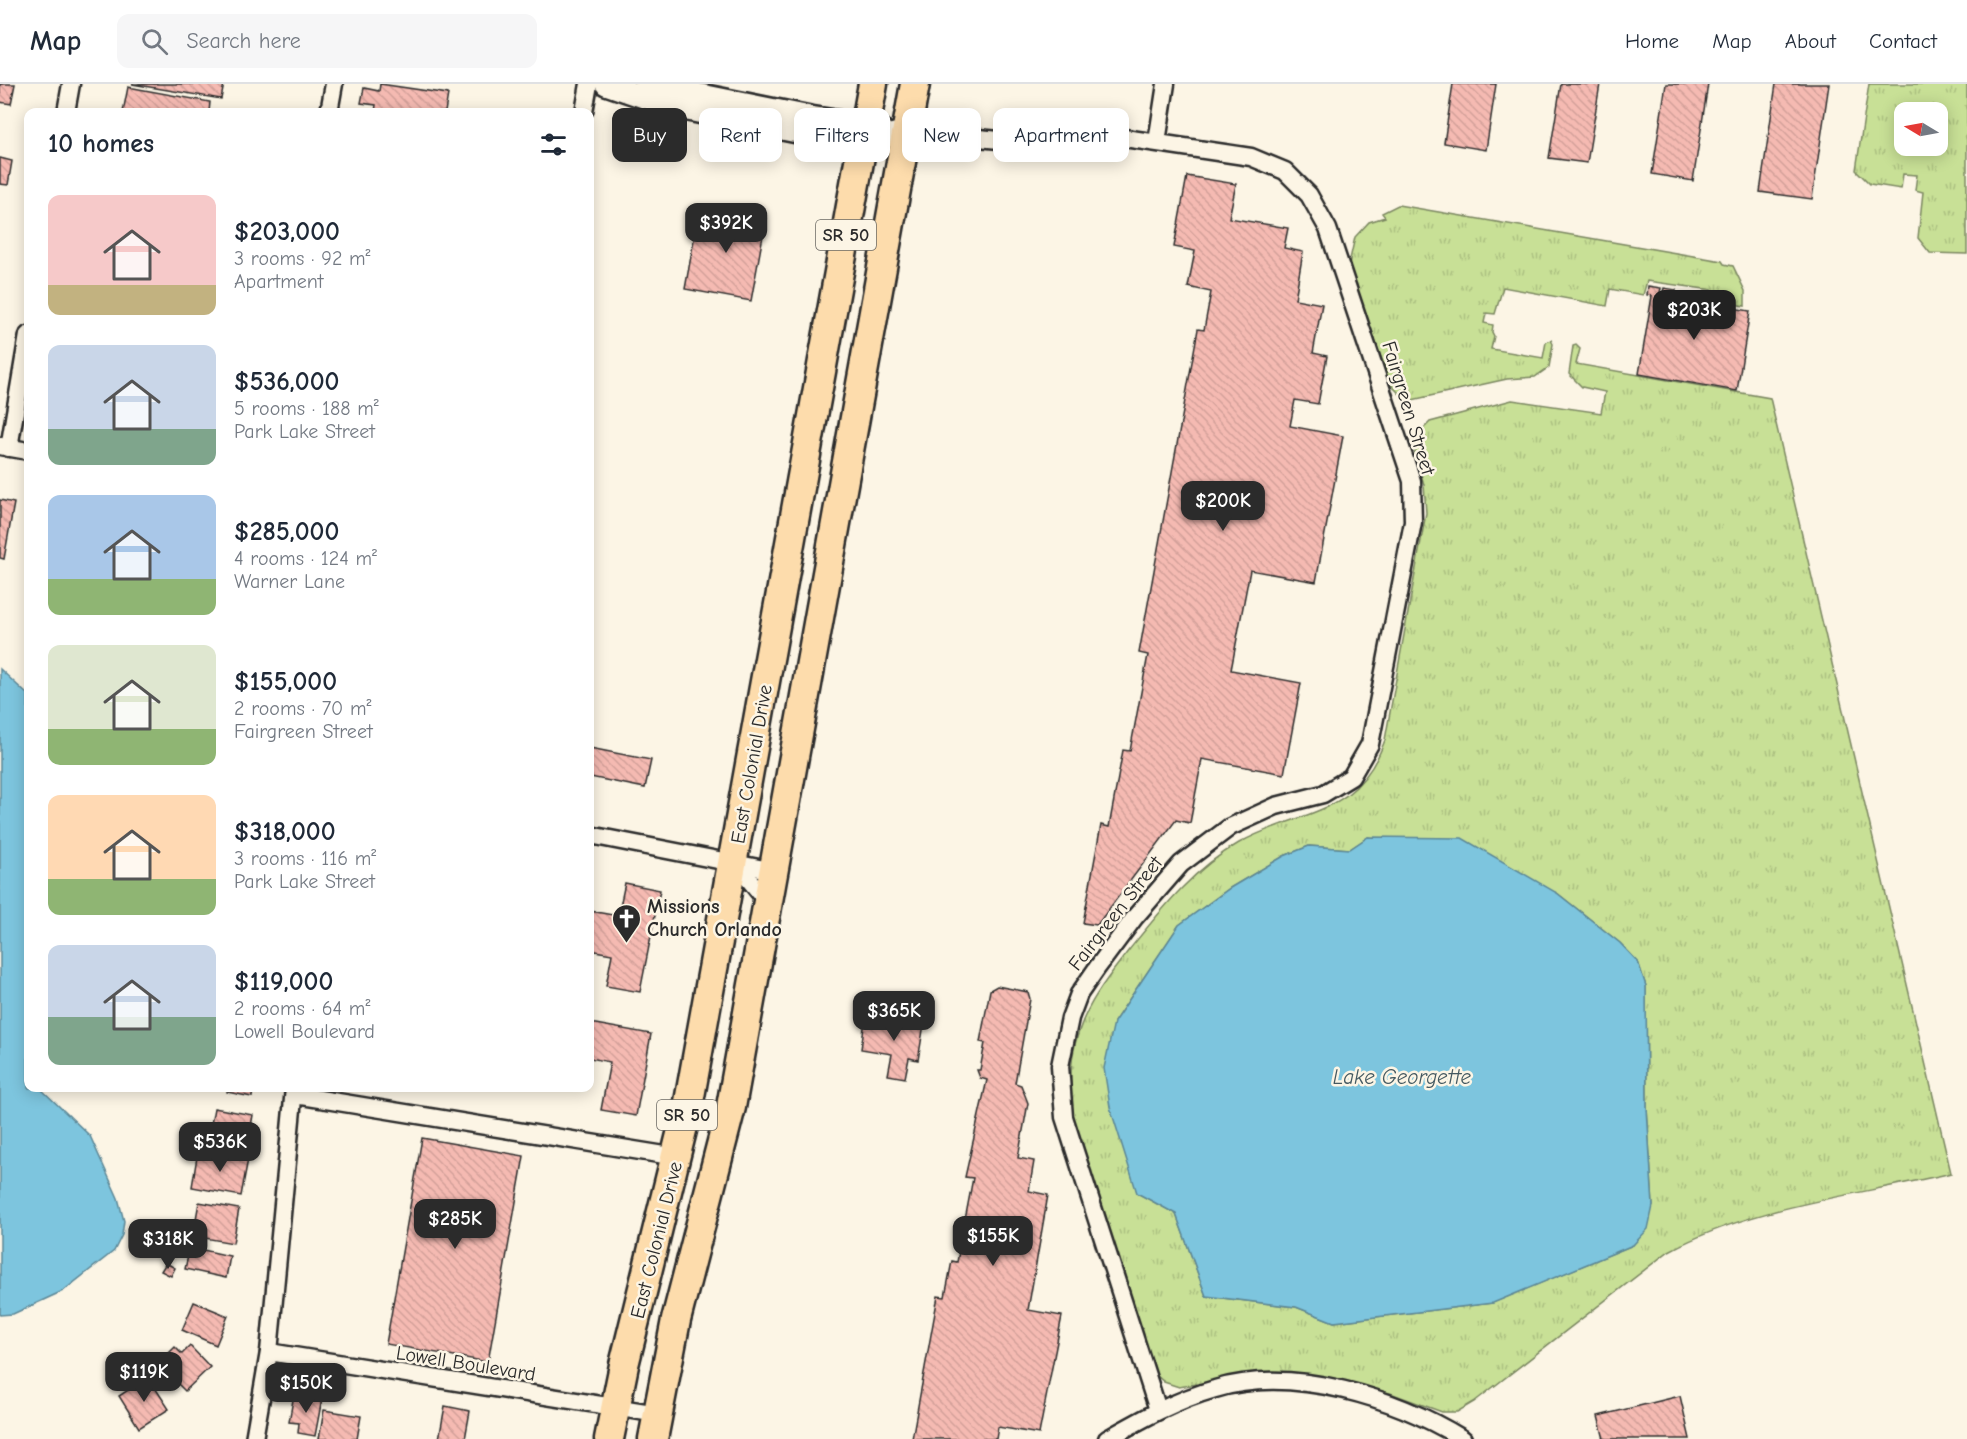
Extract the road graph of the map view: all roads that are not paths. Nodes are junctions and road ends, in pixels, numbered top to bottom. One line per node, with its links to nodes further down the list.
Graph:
1 (71, 84): 9 (street)
2 (333, 84): 10 (street)
3 (589, 84): 11 (street)
4 (606, 84): 15 (street)
5 (647, 84): 14 (street)
6 (873, 84): 12 (highway, East Colonial Drive / SR 50)
7 (915, 84): 13 (highway, East Colonial Drive / SR 50)
8 (1166, 84): 17 (street)
9 (67, 108)
10 (330, 108)
11 (585, 108)
12 (869, 108)
13 (911, 108)
14 (794, 118)
15 (794, 131)
16 (981, 138): 17 (street, Fairgreen Street)
17 (1157, 142): 37 (street, Fairgreen Street)
18 (902, 159): 24 (highway, East Colonial Drive / SR 50)
19 (859, 162): 23 (highway, East Colonial Drive / SR 50)
20 (24, 355): 21 (street)
21 (5, 447): 22 (street)
22 (24, 450)
23 (796, 511): 24 (highway); 26 (highway, East Colonial Drive / SR 50)
24 (825, 590): 27 (highway, East Colonial Drive / SR 50)
25 (594, 836): 26 (street)
26 (734, 861): 27 (street); 28 (street); 31 (highway, East Colonial Drive / SR 50)
27 (774, 871): 28 (highway, East Colonial Drive / SR 50)
28 (769, 904): 33 (highway, East Colonial Drive / SR 50)
29 (294, 1092): 35 (street)
30 (300, 1092): 32 (street)
31 (689, 1102): 32 (highway, East Colonial Drive / SR 50); 33 (highway)
32 (677, 1157): 34 (highway); 36 (highway, East Colonial Drive / SR 50)
33 (715, 1175): 34 (highway, East Colonial Drive / SR 50)
34 (695, 1244): 38 (highway, East Colonial Drive / SR 50)
35 (269, 1352): 36 (street, Lowell Boulevard); 39 (street)
36 (616, 1408): 38 (street, Lowell Boulevard); 40 (highway, East Colonial Drive / SR 50)
37 (1158, 1410): 41 (street); 42 (street)
38 (655, 1427)
39 (250, 1437)
40 (609, 1439)
41 (1107, 1439)
42 (1463, 1439)

